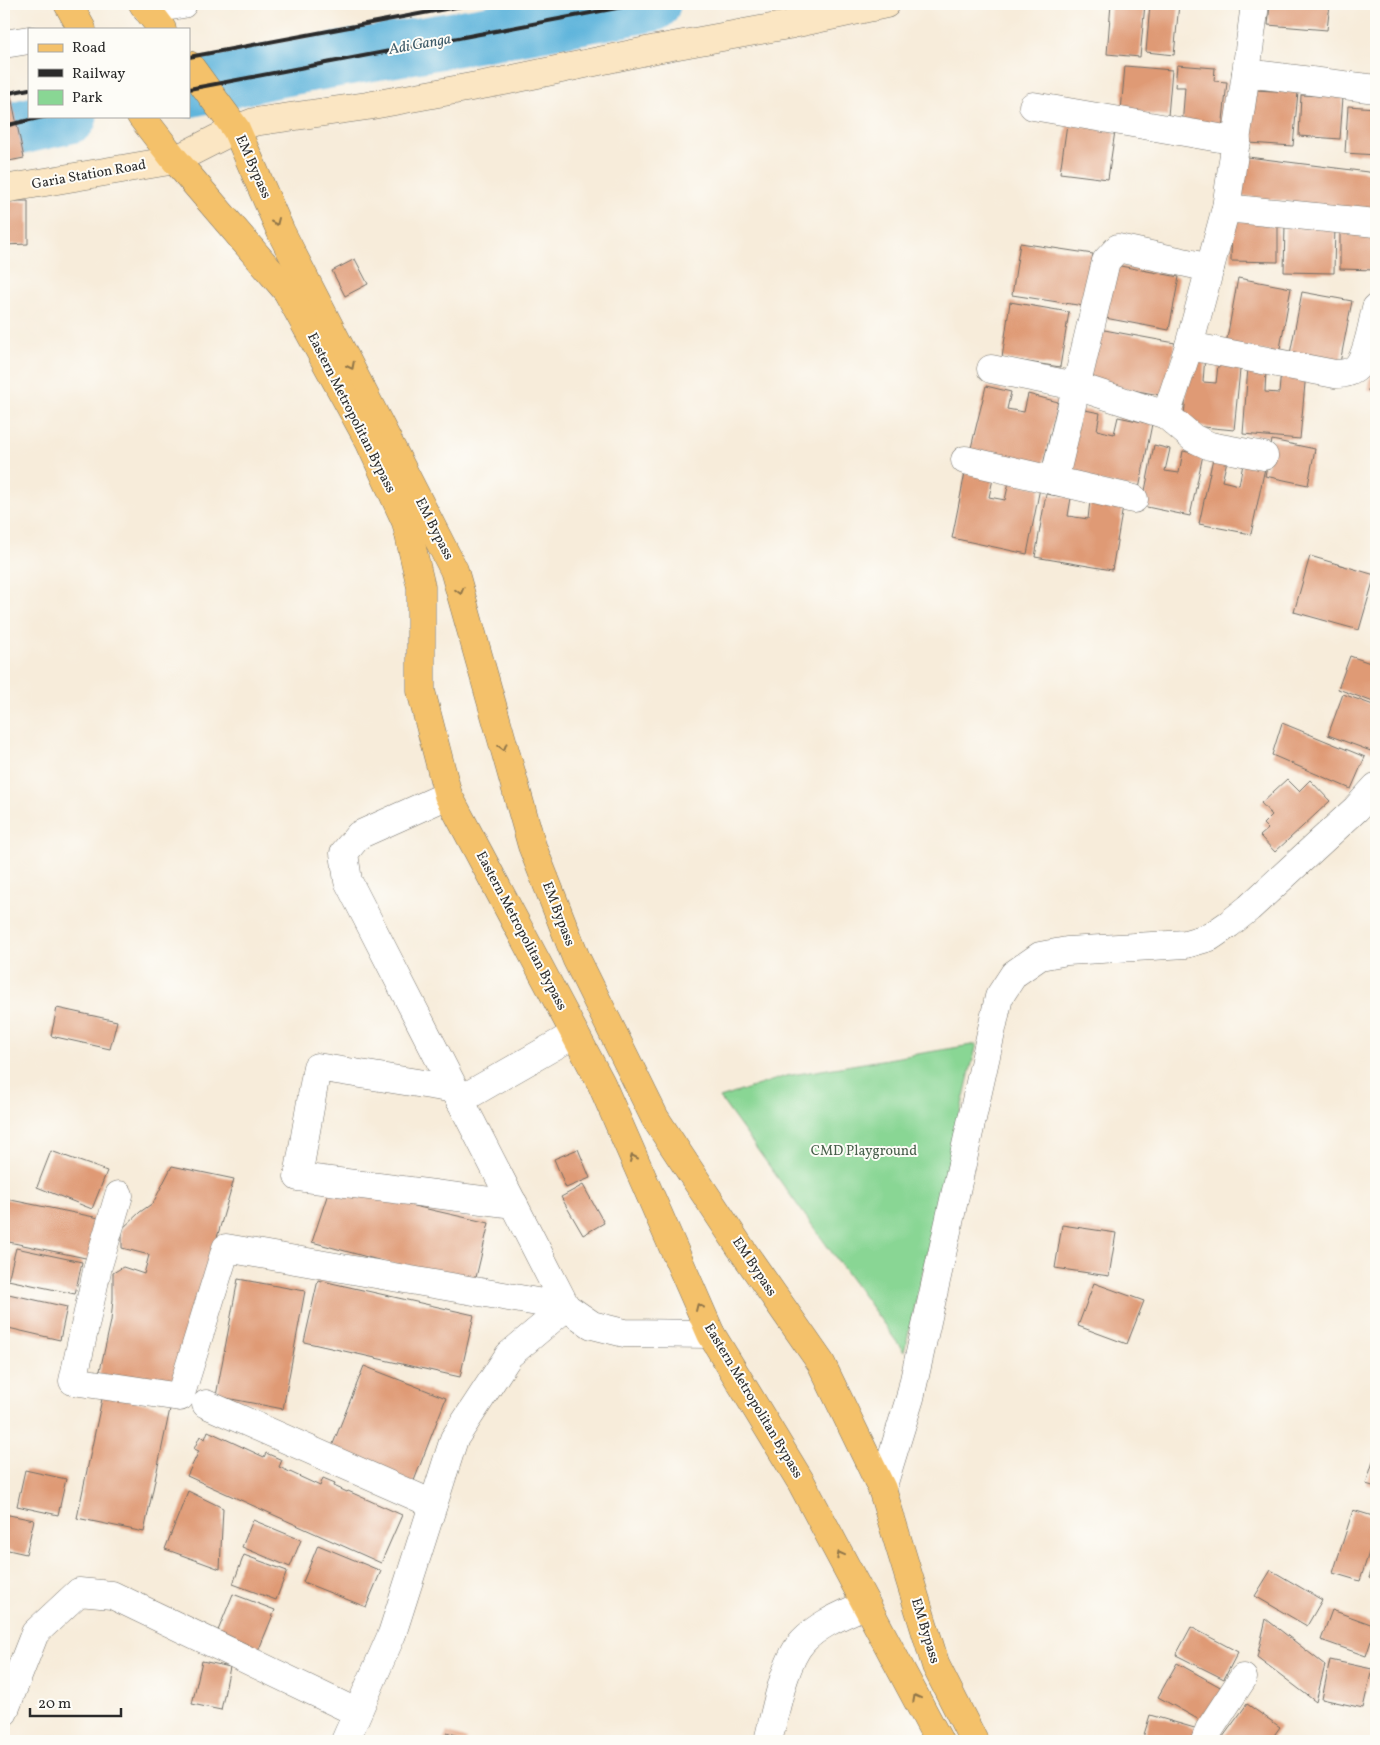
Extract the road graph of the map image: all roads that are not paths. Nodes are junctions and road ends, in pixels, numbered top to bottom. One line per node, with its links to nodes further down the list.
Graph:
1 (68, 4): 6 (main road)
2 (183, 4): 5 (street)
3 (886, 4): 14 (main road, Garia Station Road)
4 (1255, 4): 10 (street)
5 (151, 14)
6 (81, 28)
7 (28, 40): 8 (street)
8 (4, 44)
9 (190, 66): 14 (main road, EM Bypass)
10 (1246, 73): 11 (street); 15 (street)
11 (1376, 89)
12 (1033, 106): 15 (street)
13 (143, 119): 16 (main road, Eastern Metropolitan Bypass)
14 (236, 129): 16 (main road, Garia Station Road); 33 (main road, EM Bypass, one-way to 33)
15 (1237, 141): 18 (street)
16 (174, 160): 17 (main road, Garia Station Road); 31 (main road, Eastern Metropolitan Bypass)
17 (4, 189)
18 (1226, 208): 19 (street); 20 (street)
19 (1376, 223)
20 (1210, 268): 22 (street); 24 (street)
21 (1376, 308): 22 (street)
22 (1189, 346): 25 (street)
23 (991, 369): 24 (street)
24 (1076, 386): 25 (street); 28 (street)
25 (1166, 415): 26 (street)
26 (1264, 456)
27 (965, 460): 28 (street)
28 (1054, 481): 29 (street)
29 (1134, 499)
30 (1376, 787): 41 (street)
31 (448, 795): 32 (main road, Eastern Metropolitan Bypass); 35 (street)
32 (575, 1034): 34 (main road, Eastern Metropolitan Bypass); 35 (street)
33 (631, 1070): 34 (main road); 41 (main road, EM Bypass)
34 (600, 1083): 39 (main road, Eastern Metropolitan Bypass, one-way to 34)
35 (458, 1095): 37 (street); 37 (street)
36 (119, 1195): 38 (street)
37 (514, 1204): 38 (street)
38 (566, 1307): 39 (street); 42 (street)
39 (711, 1334): 43 (main road, Eastern Metropolitan Bypass, one-way to 39)
40 (206, 1404): 42 (street)
41 (882, 1489): 50 (main road, EM Bypass)
42 (433, 1504): 46 (street)
43 (866, 1604): 48 (street); 49 (main road, Eastern Metropolitan Bypass, one-way to 43)
44 (1243, 1678): 51 (street)
45 (4, 1710): 46 (street)
46 (356, 1712): 47 (street)
47 (345, 1741)
48 (768, 1741)
49 (939, 1741)
50 (974, 1741)
51 (1205, 1741)

